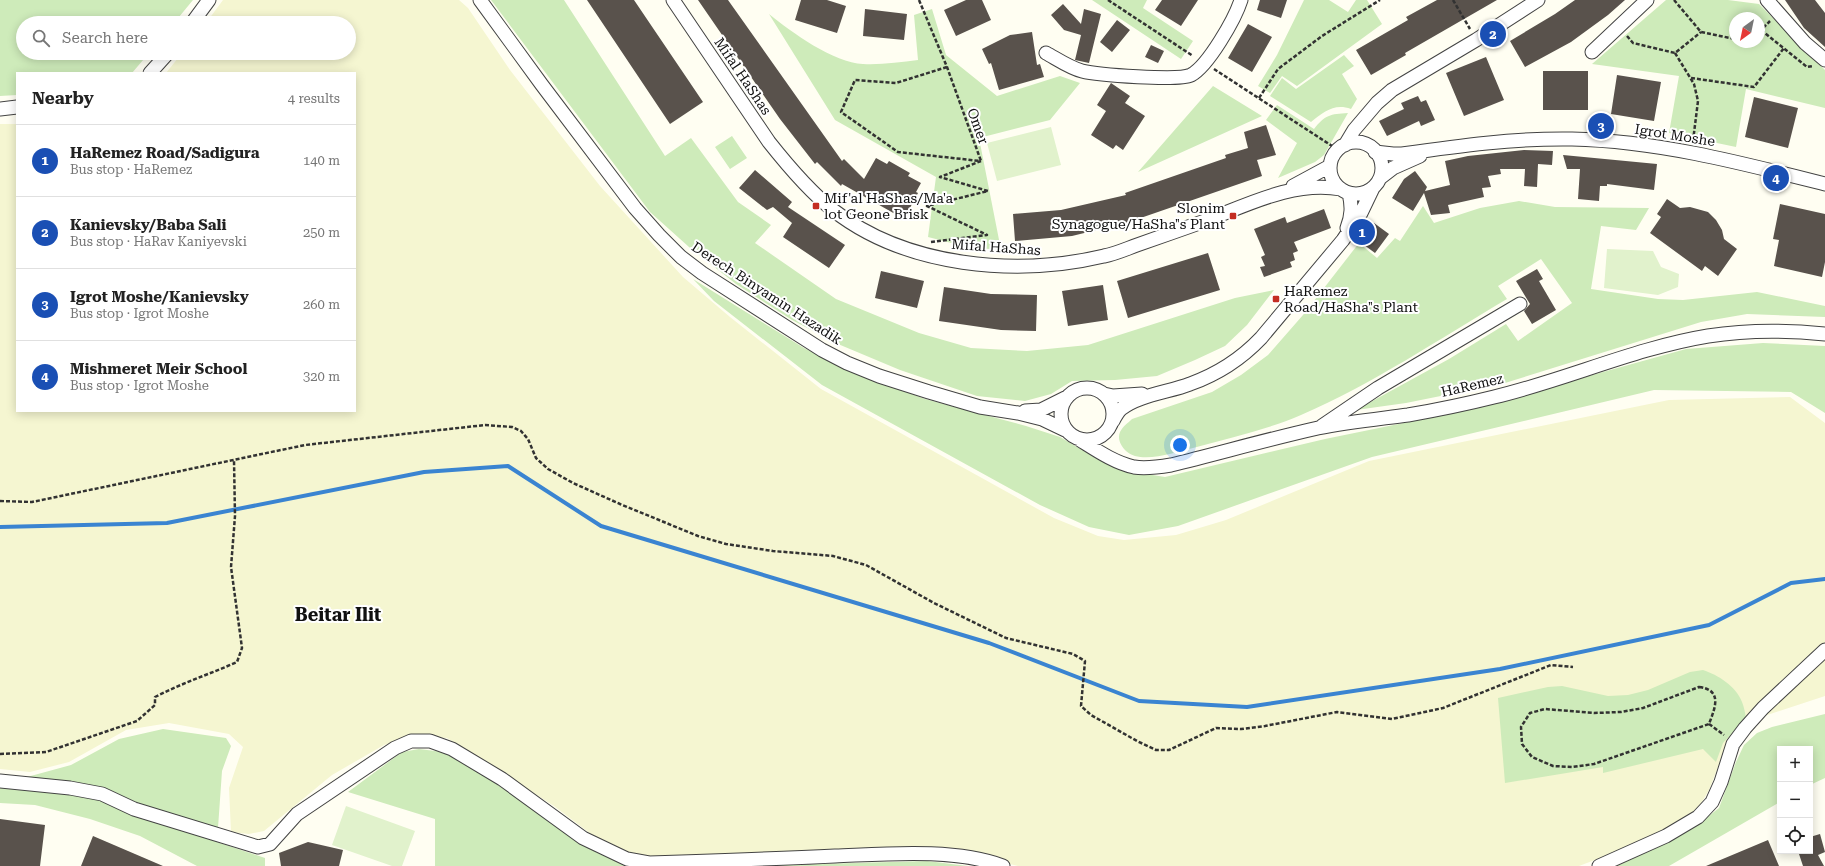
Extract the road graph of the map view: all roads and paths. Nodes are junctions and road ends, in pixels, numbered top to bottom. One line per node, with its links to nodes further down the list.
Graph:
1 (209, 0): 13 (street)
2 (480, 0): 50 (street, Derech Binyamin Hazadik)
3 (673, 0): 44 (street, Mifal HaShas)
4 (919, 0): 26 (path, Omer)
5 (1108, 0): 24 (path)
6 (1241, 0): 24 (street)
7 (1380, 0): 29 (path)
8 (1453, 0): 18 (path)
9 (1538, 0): 18 (street)
10 (1647, 0): 14 (street)
11 (1674, 0): 15 (path)
12 (1767, 0): 25 (street)
13 (197, 16)
14 (1618, 28): 20 (street); 22 (path)
15 (1701, 32): 17 (path); 22 (path)
16 (1765, 33): 19 (path)
17 (1729, 37)
18 (1476, 40): 32 (street)
19 (1784, 48): 25 (path); 28 (path)
20 (1592, 52)
21 (1046, 53): 24 (street)
22 (1675, 53): 28 (path)
23 (162, 60): 27 (street)
24 (1203, 62): 29 (path)
25 (1822, 62)
26 (947, 67): 37 (path, Omer); 37 (path)
27 (151, 72)
28 (1691, 78): 36 (path)
29 (1259, 98): 33 (path)
30 (16, 107): 31 (street)
31 (0, 108)
32 (1370, 112): 33 (street); 35 (street)
33 (1341, 147): 35 (street); 38 (street)
34 (1445, 148): 35 (street, Igrot Moshe); 36 (street, Igrot Moshe); 39 (street, Igrot Moshe)
35 (1372, 149): 39 (street)
36 (1691, 152): 40 (street, Igrot Moshe)
37 (981, 162): 44 (path, Omer)
38 (1330, 166): 41 (street); 42 (street, Mifal HaShas)
39 (1376, 183): 41 (street); 43 (street)
40 (1825, 184)
41 (1345, 191): 42 (street, Mifal HaShas); 43 (street)
42 (1278, 194): 44 (street, Mifal HaShas)
43 (1343, 240): 47 (street)
44 (919, 252)
45 (1520, 304): 52 (street)
46 (1825, 334): 52 (street, HaRemez)
47 (1171, 390): 48 (street); 51 (street)
48 (1104, 394): 49 (street); 51 (street)
49 (1066, 398): 50 (street); 53 (street)
50 (1009, 411): 53 (street)
51 (1111, 425): 54 (street); 56 (street)
52 (1319, 428): 56 (street, HaRemez)
53 (1066, 430): 54 (street)
54 (1080, 440): 56 (street, HaRemez)
55 (234, 460): 57 (path); 59 (path); 62 (path)
56 (1124, 464)
57 (0, 501)
58 (1825, 650): 61 (street)
59 (1573, 667)
60 (1709, 724): 60 (path); 61 (path)
61 (1733, 744): 65 (street)
62 (0, 754)
63 (0, 781): 64 (street)
64 (1003, 866)
65 (1599, 866)

